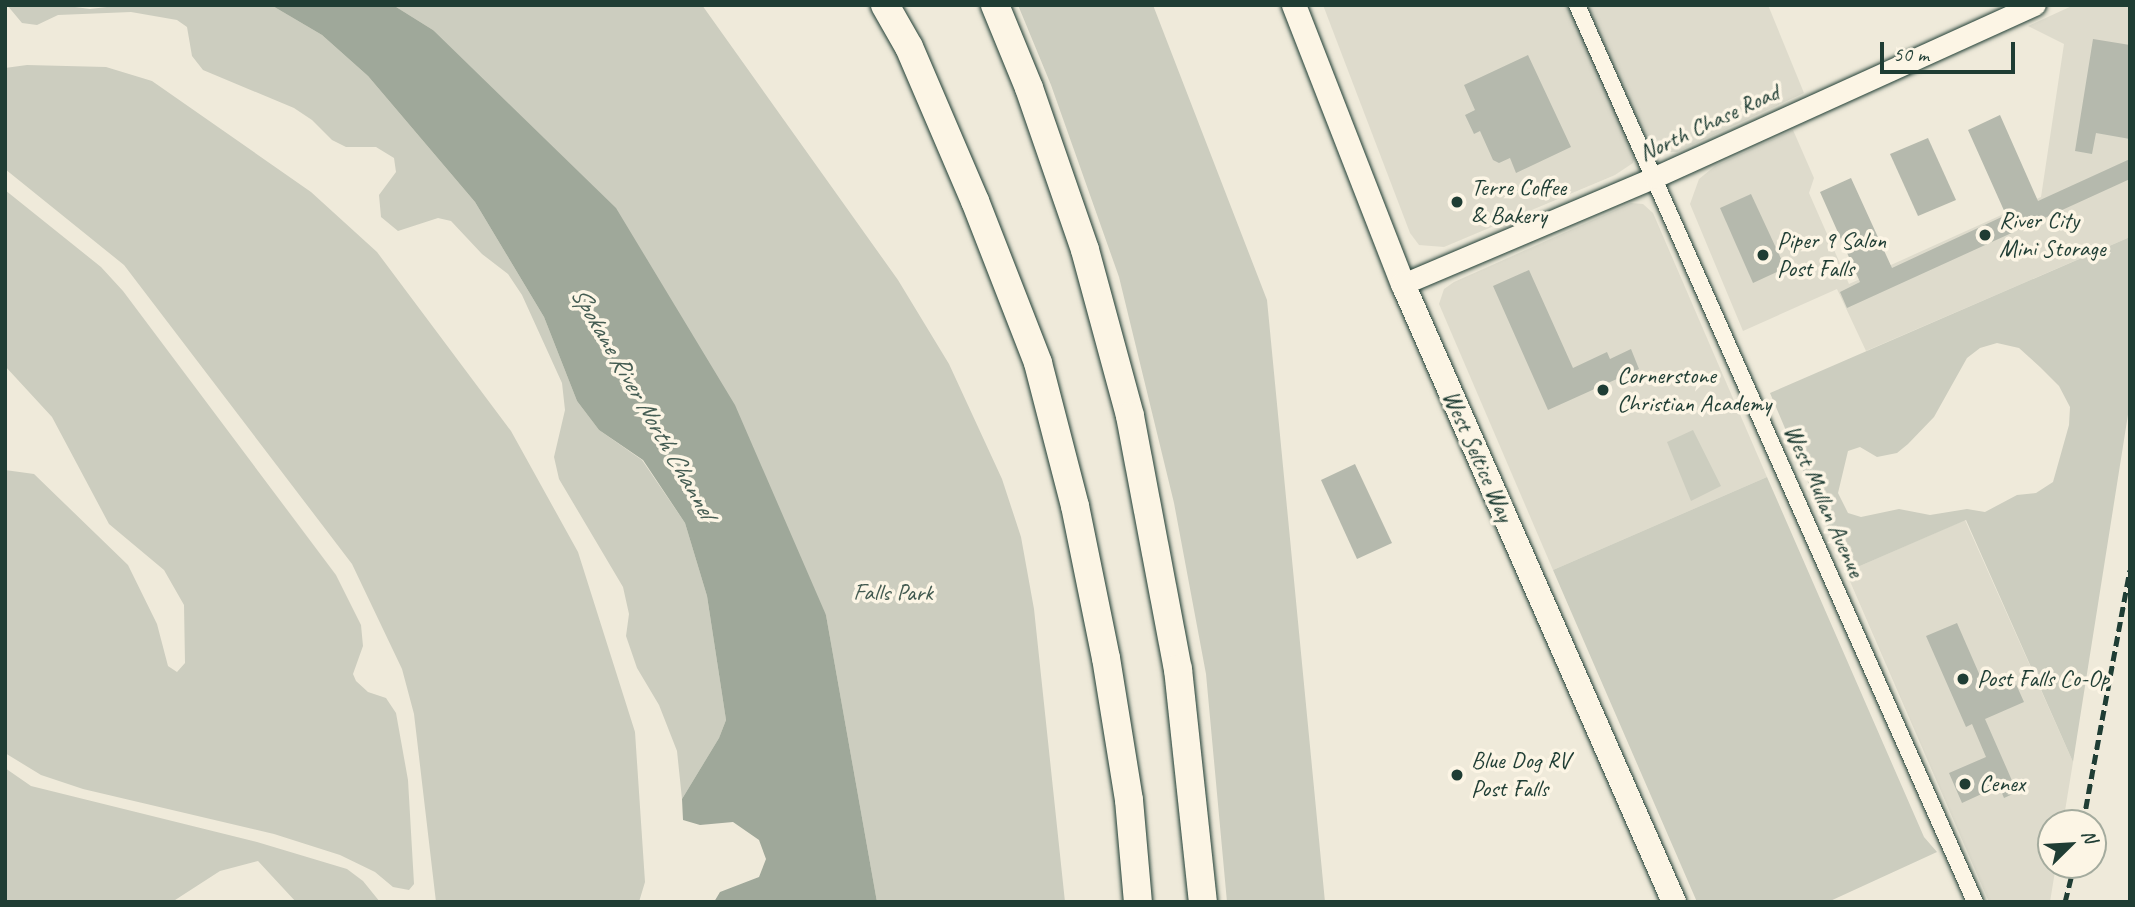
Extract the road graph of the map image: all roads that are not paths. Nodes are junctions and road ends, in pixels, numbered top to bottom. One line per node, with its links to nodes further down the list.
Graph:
1 (885, 5): 8 (highway)
2 (995, 5): 9 (highway)
3 (1294, 5): 7 (main road, West Seltice Way)
4 (1577, 5): 6 (street, West Mullan Avenue)
5 (2035, 5): 6 (street, North Chase Road)
6 (1655, 177): 7 (street, North Chase Road); 11 (street, West Mullan Avenue)
7 (1403, 284): 10 (main road, West Seltice Way)
8 (1138, 902)
9 (1205, 902)
10 (1674, 902)
11 (1975, 902)

